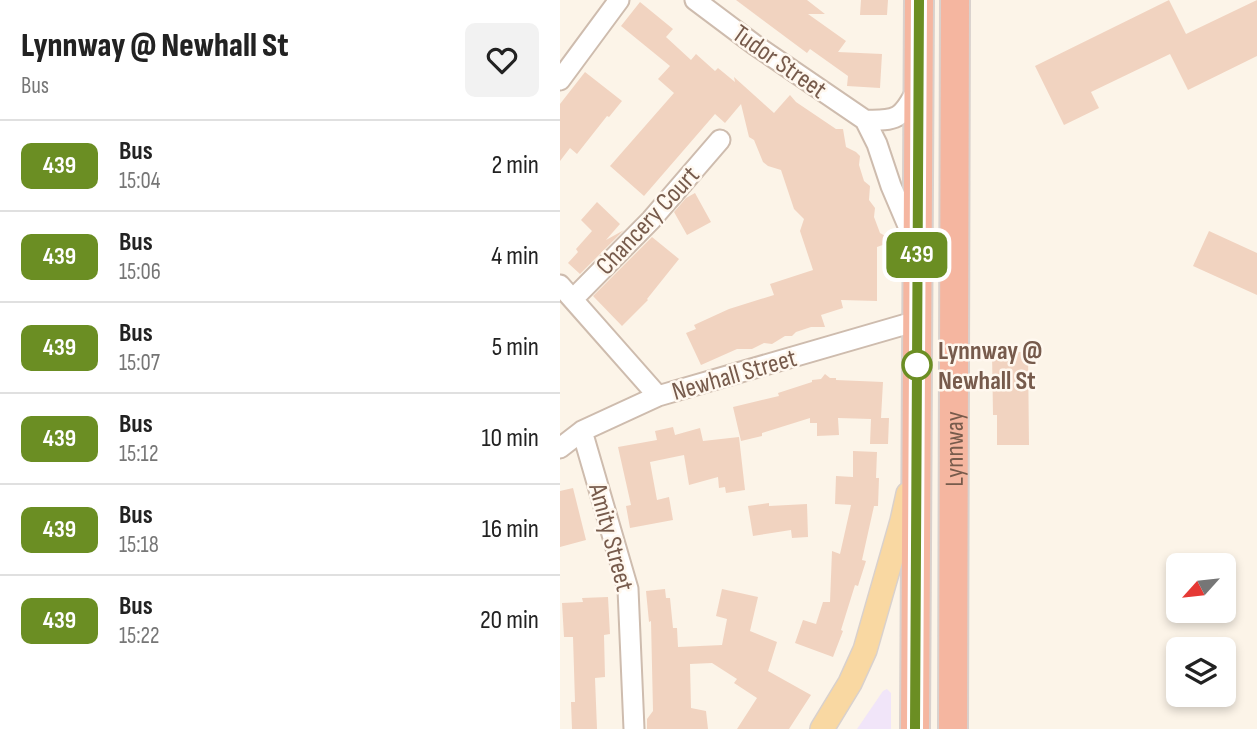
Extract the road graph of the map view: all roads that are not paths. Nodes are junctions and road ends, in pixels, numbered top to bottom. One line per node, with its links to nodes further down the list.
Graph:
1 (620, 0): 5 (street)
2 (695, 0): 7 (street, Tudor Street)
3 (919, 0): 6 (highway, Lynnway)
4 (955, 0): 19 (highway, Lynnway)
5 (560, 80)
6 (919, 86): 7 (street); 9 (highway, Lynnway)
7 (866, 121): 9 (street)
8 (720, 140): 10 (street, Chancery Court)
9 (918, 248): 11 (highway, Lynnway)
10 (566, 292): 12 (street)
11 (917, 321): 12 (street, Newhall Street); 14 (highway, Lynnway)
12 (658, 396): 13 (street, Newhall Street)
13 (582, 431): 15 (street, Newhall Street); 16 (street, Amity Street)
14 (916, 445): 17 (main road); 18 (highway, Lynnway)
15 (560, 448)
16 (634, 729)
17 (822, 729)
18 (915, 729)
19 (953, 729)

